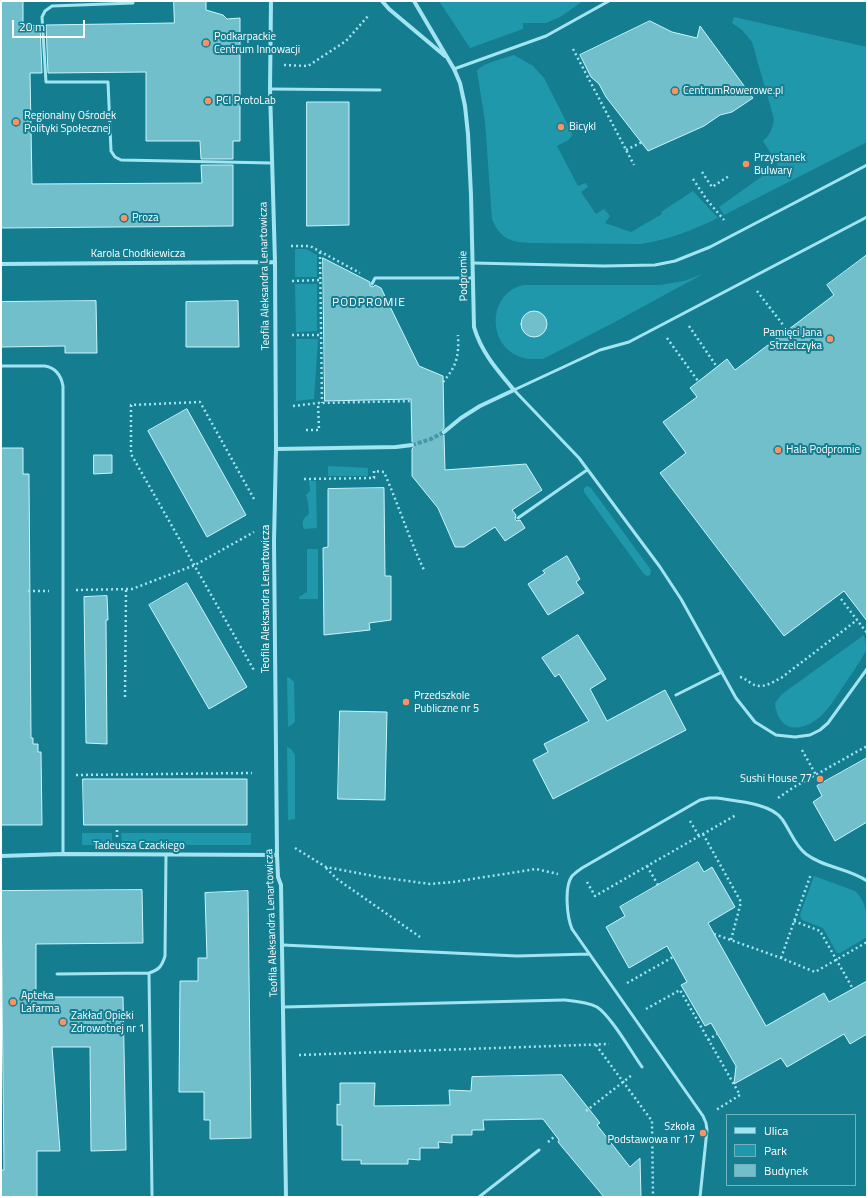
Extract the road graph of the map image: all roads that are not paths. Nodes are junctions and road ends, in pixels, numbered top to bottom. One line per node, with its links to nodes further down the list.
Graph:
1 (271, 1): 8 (street, Teofila Aleksandra Lenartowicza)
2 (382, 1): 6 (street, Podpromie)
3 (414, 1): 6 (street, Podpromie)
4 (610, 1): 7 (lane)
5 (133, 3): 10 (lane)
6 (448, 59): 7 (street, Podpromie)
7 (454, 69): 14 (street, Podpromie)
8 (270, 90): 9 (lane); 10 (street, Teofila Aleksandra Lenartowicza)
9 (380, 90)
10 (272, 163): 13 (street, Teofila Aleksandra Lenartowicza)
11 (867, 165): 14 (lane)
12 (867, 216): 19 (lane)
13 (275, 262): 15 (street, Karola Chodkiewicza); 22 (street, Teofila Aleksandra Lenartowicza)
14 (473, 263): 16 (street, Podpromie)
15 (1, 264)
16 (473, 278): 17 (lane); 19 (street, Podpromie)
17 (372, 284)
18 (1, 366): 28 (lane)
19 (514, 390): 20 (street); 23 (lane)
20 (444, 432)
21 (412, 445): 22 (street)
22 (276, 449): 30 (street, Teofila Aleksandra Lenartowicza)
23 (587, 470): 24 (lane); 26 (lane)
24 (518, 518)
25 (867, 669): 26 (lane)
26 (722, 672): 27 (lane)
27 (676, 695)
28 (63, 854): 29 (street, Tadeusza Czackiego); 31 (street, Tadeusza Czackiego)
29 (166, 855): 30 (street, Tadeusza Czackiego); 35 (lane)
30 (278, 855): 33 (street, Teofila Aleksandra Lenartowicza)
31 (1, 856)
32 (867, 881): 34 (lane)
33 (283, 945): 34 (lane); 37 (street, Teofila Aleksandra Lenartowicza)
34 (589, 954): 43 (lane)
35 (149, 973): 36 (lane); 40 (lane)
36 (57, 974)
37 (284, 1007): 38 (lane); 41 (street, Teofila Aleksandra Lenartowicza)
38 (642, 1067)
39 (539, 1150): 42 (lane)
40 (152, 1195)
41 (286, 1197)
42 (479, 1197)
43 (700, 1197)

